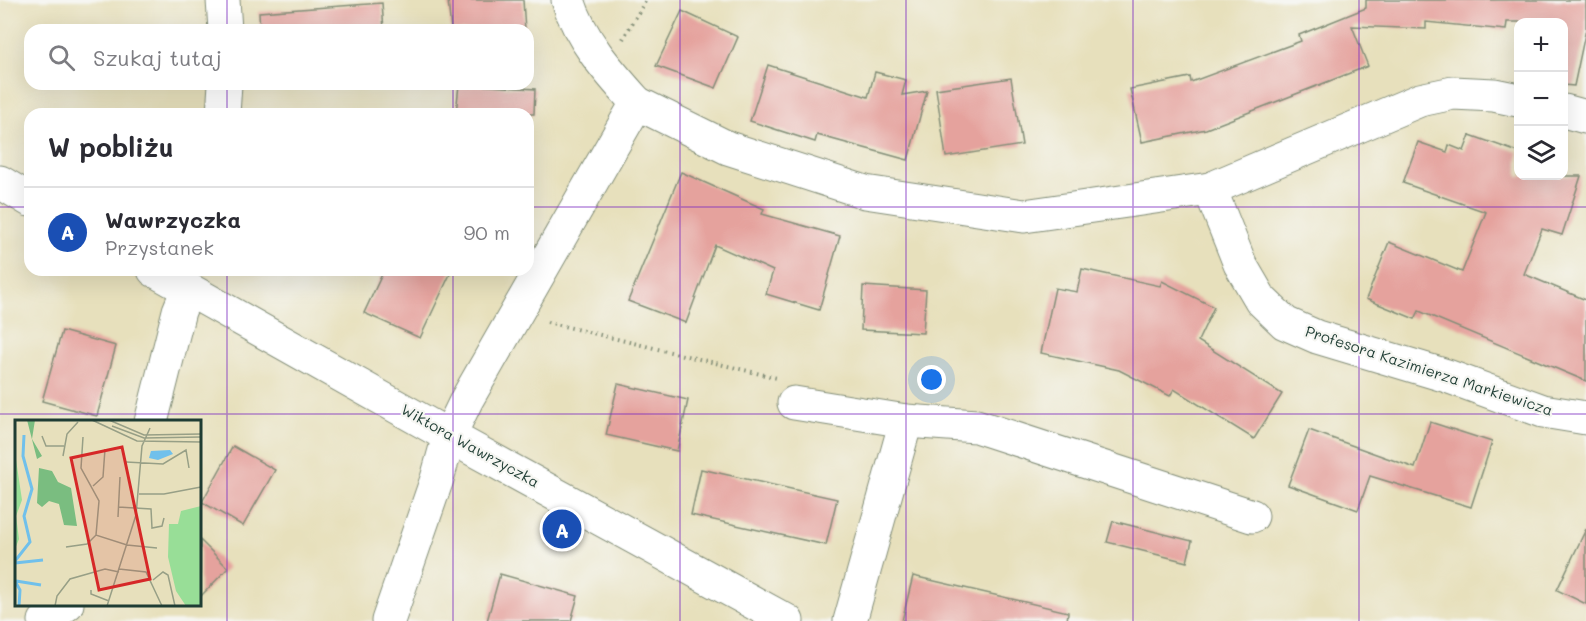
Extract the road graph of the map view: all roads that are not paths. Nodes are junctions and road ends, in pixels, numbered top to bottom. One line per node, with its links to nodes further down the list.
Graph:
1 (223, 0): 3 (street)
2 (568, 0): 6 (street)
3 (225, 24)
4 (225, 90): 7 (street)
5 (1514, 99): 11 (street)
6 (637, 103): 11 (street); 19 (street)
7 (223, 108)
8 (1568, 112): 9 (street)
9 (1586, 117)
10 (0, 182): 12 (street)
11 (1210, 189): 16 (street, Profesora Kazimierza Markiewicza)
12 (24, 196)
13 (166, 276): 14 (street, Wiktora Wawrzyczka)
14 (188, 289): 17 (street); 19 (street, Wiktora Wawrzyczka)
15 (794, 404): 18 (street)
16 (1586, 418)
17 (152, 420)
18 (906, 422): 20 (street); 25 (street)
19 (449, 436): 23 (street); 24 (street, Wiktora Wawrzyczka)
20 (1252, 516)
21 (64, 606): 22 (street)
22 (45, 621)
23 (388, 621)
24 (787, 621)
25 (850, 621)

